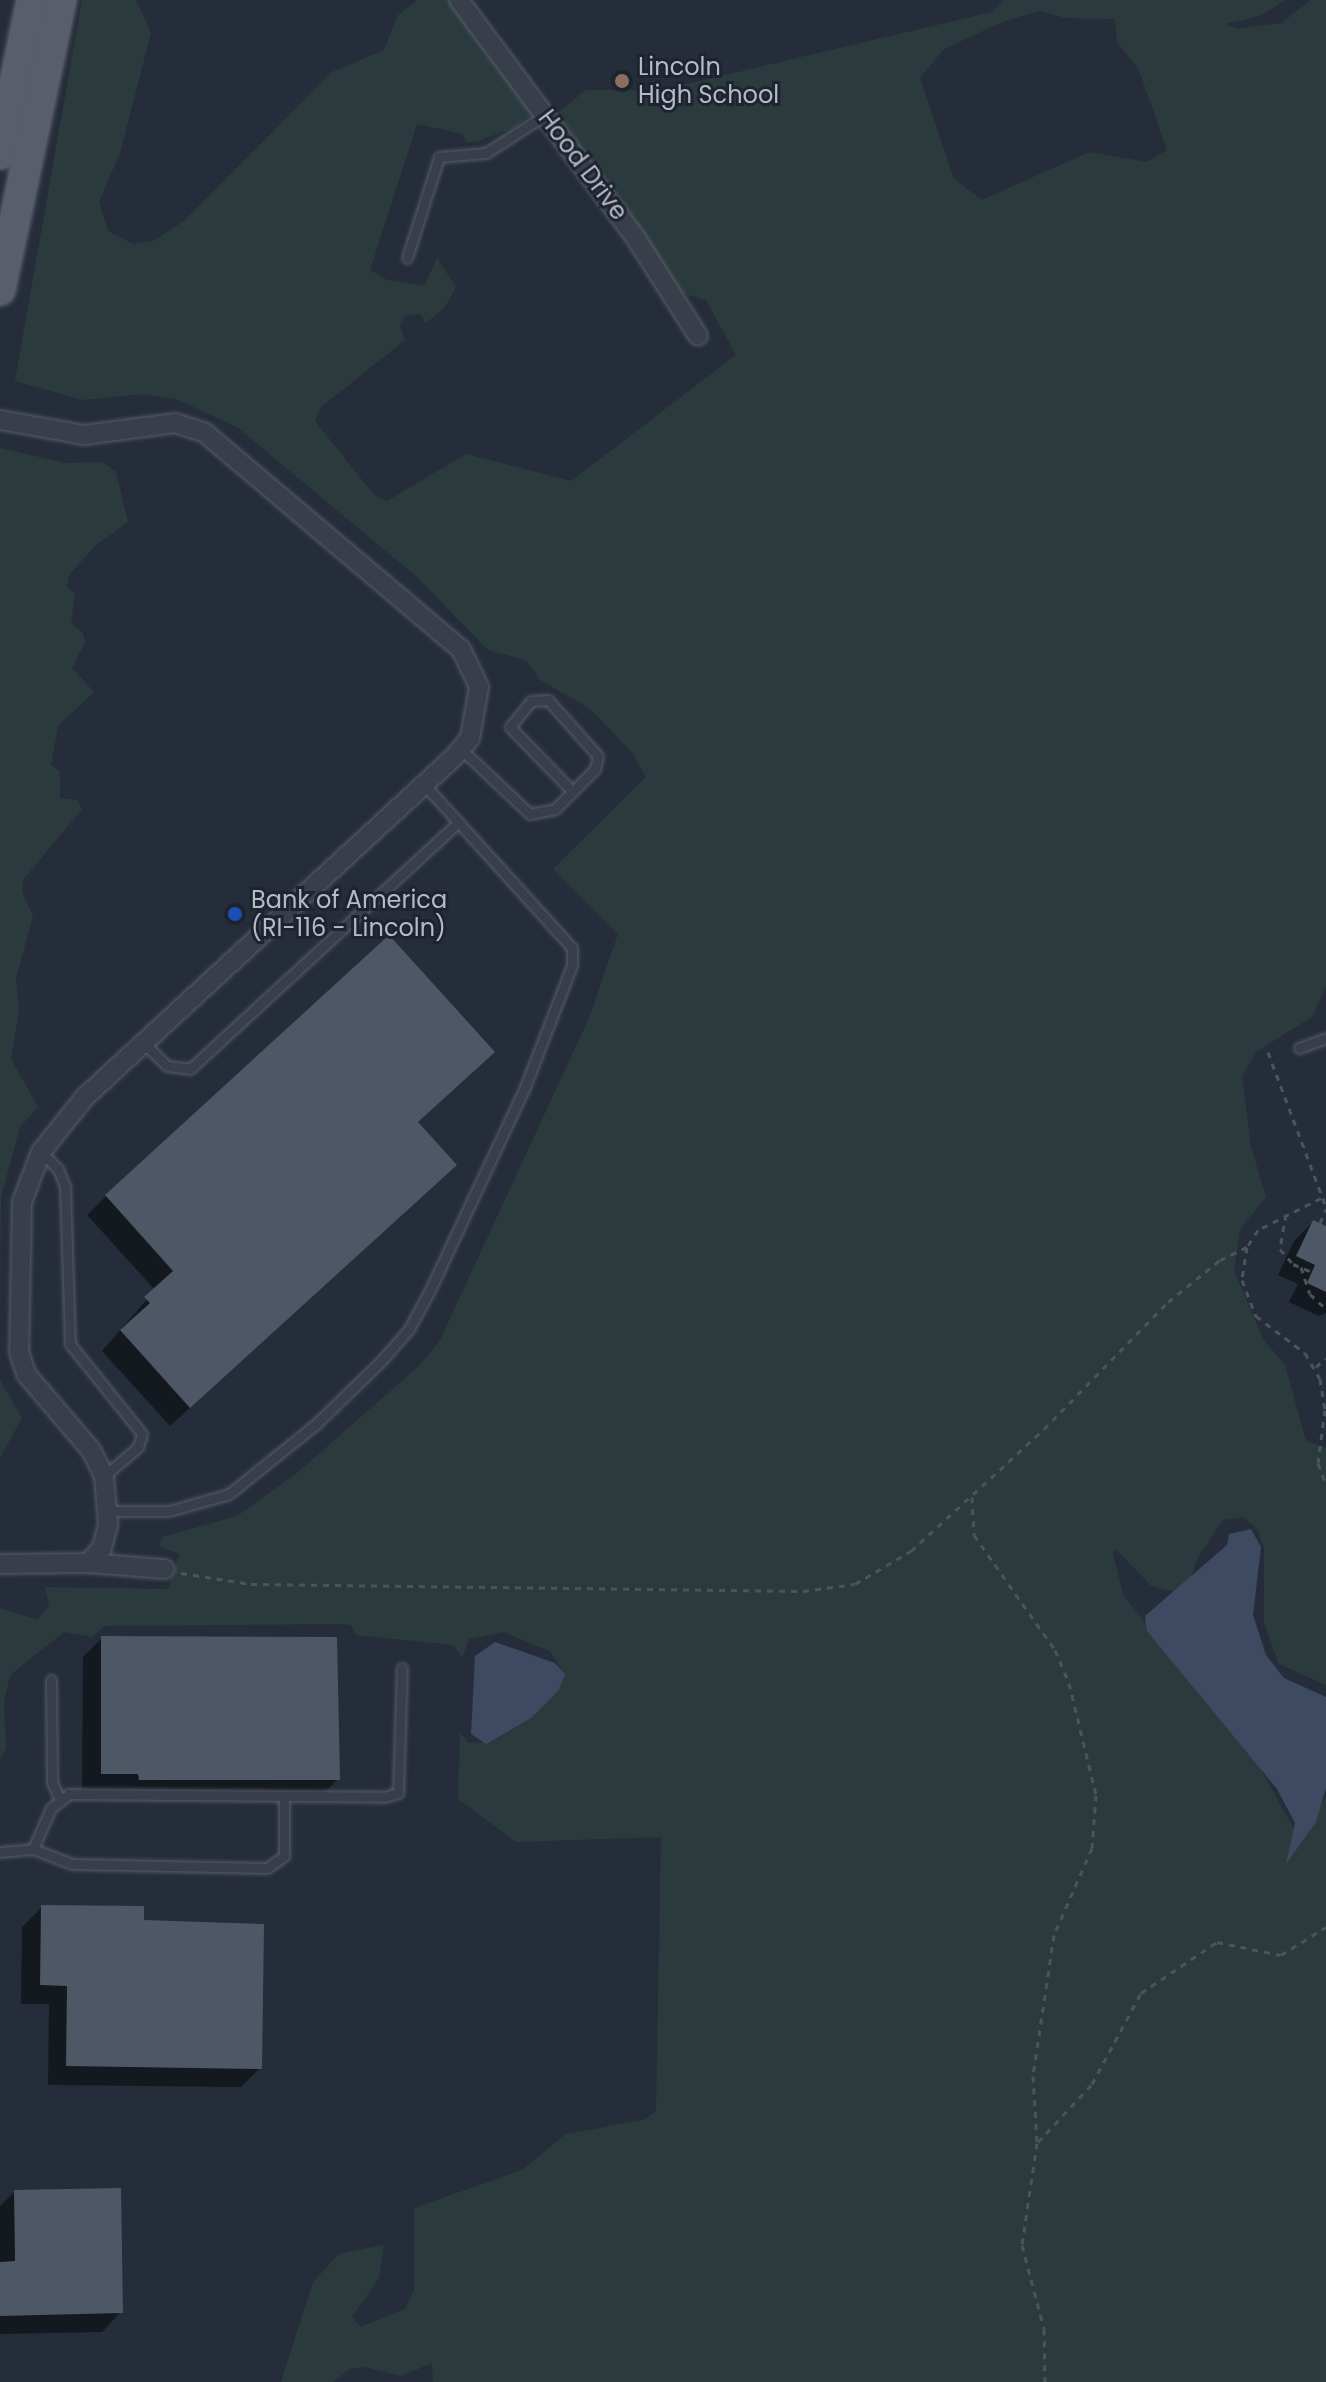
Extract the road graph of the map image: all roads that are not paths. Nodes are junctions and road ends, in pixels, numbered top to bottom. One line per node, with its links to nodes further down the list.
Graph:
1 (32, 0): 5 (main road)
2 (61, 0): 7 (main road)
3 (459, 0): 4 (street, Hood Drive)
4 (545, 115): 6 (lane); 8 (street, Hood Drive)
5 (0, 154)
6 (407, 258)
7 (0, 290)
8 (698, 336)
9 (0, 420): 10 (street)
10 (461, 749): 11 (street); 12 (lane)
11 (424, 784): 13 (lane); 15 (street)
12 (572, 791): 12 (lane)
13 (459, 822): 15 (lane); 19 (lane)
14 (1326, 1038): 16 (lane)
15 (144, 1043): 17 (street)
16 (1299, 1048)
17 (41, 1152): 18 (street); 18 (lane)
18 (104, 1476): 19 (street)
19 (109, 1511): 20 (street)
20 (88, 1563): 21 (street); 22 (street)
21 (0, 1564)
22 (165, 1569)
23 (402, 1668): 25 (lane)
24 (51, 1680): 26 (lane)
25 (284, 1796): 26 (lane); 27 (lane)
26 (59, 1798): 27 (lane)
27 (33, 1849): 28 (lane)
28 (0, 1852)

